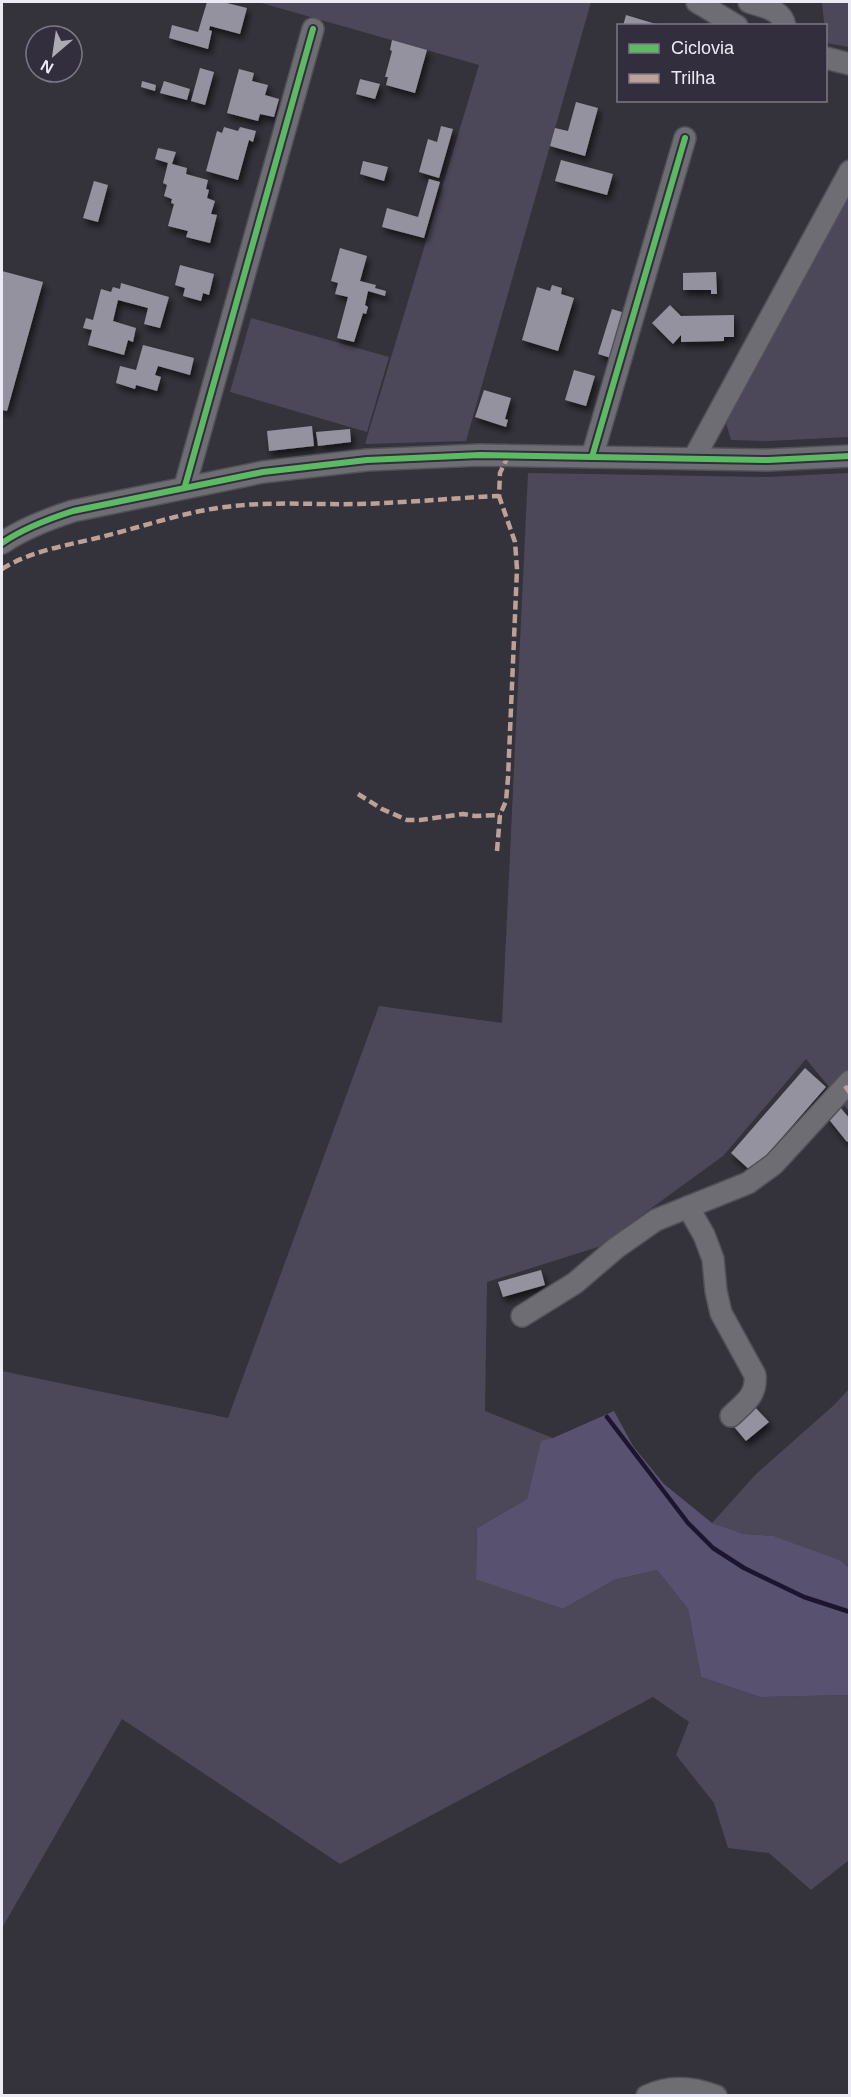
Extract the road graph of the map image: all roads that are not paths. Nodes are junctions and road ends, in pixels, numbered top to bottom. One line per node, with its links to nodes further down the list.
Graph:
1 (697, 2): 4 (street)
2 (744, 2): 5 (street)
3 (749, 2): 6 (street)
4 (734, 24)
5 (736, 24)
6 (785, 24)
7 (313, 29): 15 (street)
8 (827, 58): 9 (street)
9 (849, 64)
10 (685, 138): 13 (street)
11 (849, 171): 14 (street)
12 (849, 456): 14 (street)
13 (592, 457): 14 (street); 15 (street)
14 (694, 458)
15 (185, 486): 16 (street)
16 (2, 543)
17 (849, 1081): 18 (street)
18 (688, 1207): 19 (street); 20 (street)
19 (522, 1316)
20 (730, 1416)
21 (647, 2096): 22 (street)
22 (716, 2096)

